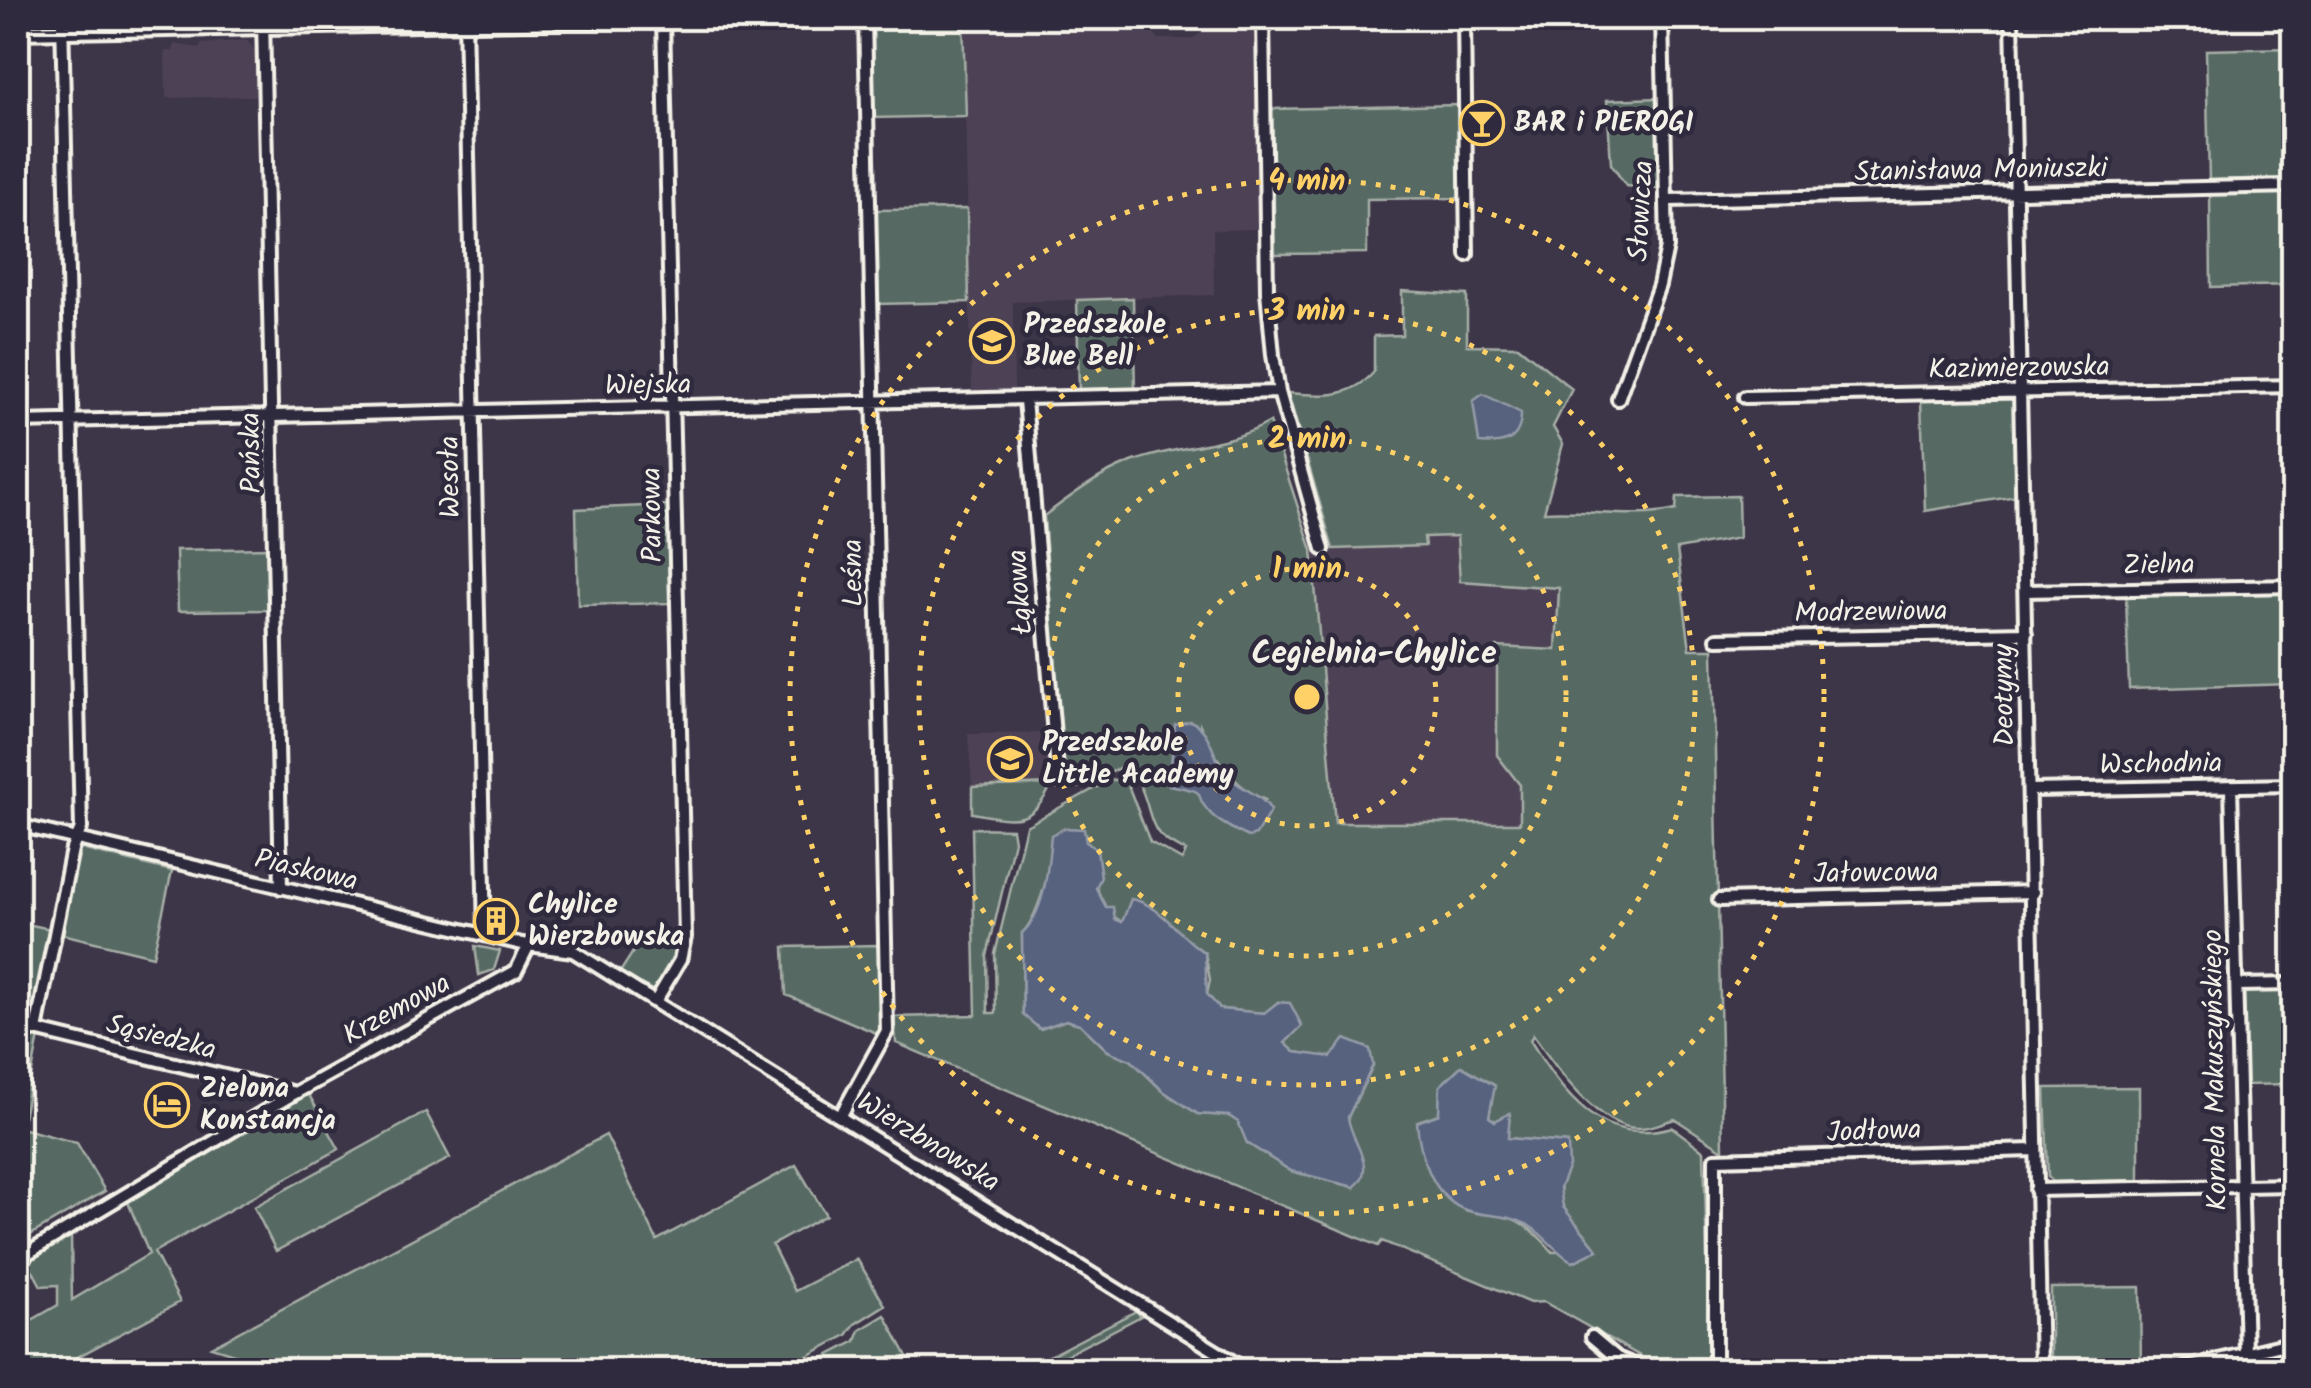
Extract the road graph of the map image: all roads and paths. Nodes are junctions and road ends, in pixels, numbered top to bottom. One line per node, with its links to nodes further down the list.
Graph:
1 (724, 18): 7 (street)
2 (864, 18): 22 (street, Leśna)
3 (1263, 18): 17 (street)
4 (1464, 18): 15 (street)
5 (1662, 18): 14 (street, Słowicza)
6 (2012, 18): 13 (street, Deotymy)
7 (663, 19): 8 (street); 23 (street, Parkowa)
8 (465, 20): 9 (street); 24 (street, Wesoła)
9 (263, 22): 10 (street); 25 (street, Pańska)
10 (62, 24): 11 (street); 26 (street)
11 (18, 32)
12 (2294, 186): 13 (street, Stanisława Moniuszki)
13 (2017, 192): 14 (street, Stanisława Moniuszki); 18 (street, Deotymy)
14 (1669, 200): 21 (street, Słowicza)
15 (1468, 255)
16 (2294, 386): 18 (street, Kazimierzowska)
17 (1279, 392): 20 (street, Wiejska); 28 (street)
18 (2020, 392): 19 (street, Kazimierzowska); 30 (street, Deotymy)
19 (1745, 397)
20 (1025, 400): 22 (street, Wiejska); 33 (street, Łąkowa)
21 (1618, 400)
22 (872, 403): 23 (street, Wiejska); 53 (street, Leśna)
23 (673, 408): 24 (street, Wiejska); 47 (street, Parkowa)
24 (472, 413): 25 (street, Wiejska); 42 (street, Wesoła)
25 (274, 417): 26 (street, Wiejska); 39 (street, Pańska)
26 (72, 421): 27 (street, Wiejska); 38 (street)
27 (18, 422)
28 (1323, 549)
29 (2294, 586): 30 (street, Zielna)
30 (2026, 591): 31 (street, Deotymy)
31 (2026, 633): 32 (street, Modrzewiowa); 36 (street, Deotymy)
32 (1717, 639)
33 (1058, 781)
34 (2294, 785): 35 (street, Wschodnia)
35 (2231, 786): 36 (street, Wschodnia); 46 (street, Kornela Makuszyńskiego)
36 (2030, 790): 40 (street, Deotymy)
37 (18, 825): 38 (street, Piaskowa)
38 (77, 840): 39 (street, Piaskowa); 49 (street)
39 (282, 888): 42 (street, Piaskowa)
40 (2033, 892): 41 (street, Jałowcowa); 54 (street, Deotymy)
41 (1719, 900)
42 (485, 935): 43 (street, Piaskowa)
43 (529, 945): 44 (street, Piaskowa); 51 (street, Krzemowa)
44 (585, 958): 47 (street, Wierzbnowska)
45 (2294, 984): 46 (street)
46 (2237, 985): 56 (street, Kornela Makuszyńskiego)
47 (655, 1002): 53 (street, Wierzbnowska)
48 (18, 1026): 49 (street, Sąsiedzka)
49 (36, 1030): 50 (street, Sąsiedzka)
50 (260, 1085): 51 (street, Sąsiedzka); 52 (street)
51 (295, 1093): 52 (street, Krzemowa)
52 (270, 1108): 58 (street, Krzemowa)
53 (842, 1116): 62 (street, Wierzbnowska)
54 (2034, 1150): 57 (street, Deotymy); 64 (street, Jodłowa)
55 (2294, 1185): 56 (street)
56 (2240, 1187): 57 (street); 61 (street, Kornela Makuszyńskiego)
57 (2036, 1190): 65 (street, Deotymy)
58 (18, 1260)
59 (1592, 1337): 63 (street)
60 (2294, 1342): 61 (street)
61 (2246, 1353): 66 (street)
62 (1246, 1370)
63 (1646, 1370)
64 (1715, 1370)
65 (2041, 1370)
66 (2176, 1370)

